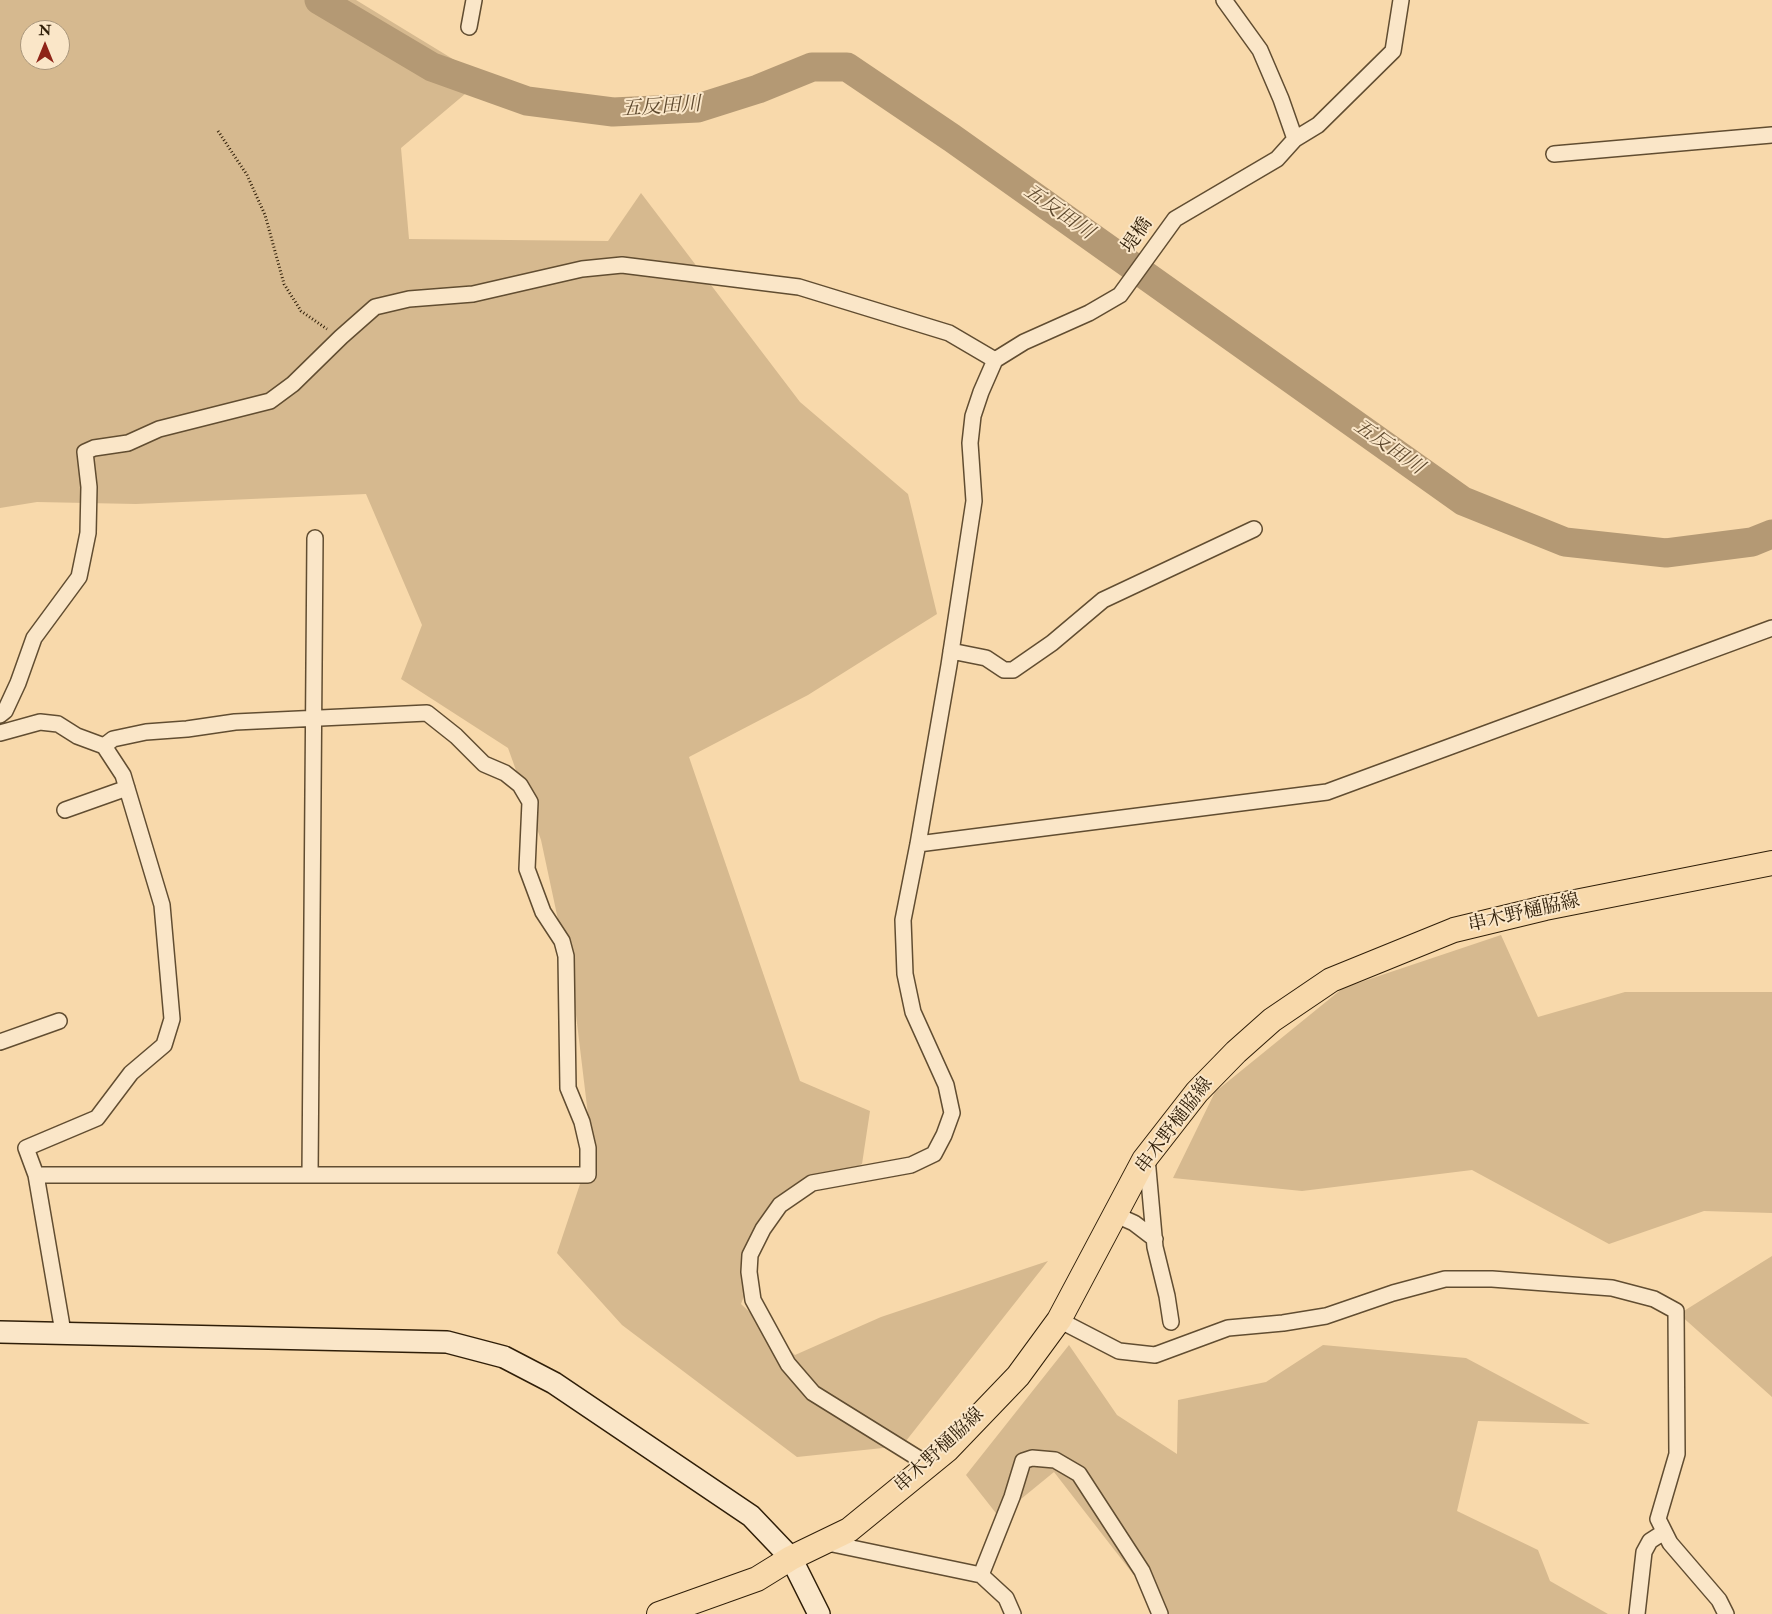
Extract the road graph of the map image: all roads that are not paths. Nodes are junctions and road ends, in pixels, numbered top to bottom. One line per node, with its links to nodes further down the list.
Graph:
1 (474, 0): 4 (street)
2 (1224, 0): 6 (street)
3 (1401, 0): 6 (street)
4 (468, 27)
5 (1772, 135): 7 (street)
6 (1295, 138): 8 (street, 堤橋)
7 (1554, 154)
8 (995, 360): 12 (street); 13 (street)
9 (1254, 529): 12 (street)
10 (315, 538): 14 (street)
11 (1772, 628): 19 (street)
12 (951, 650): 19 (street)
13 (0, 715)
14 (314, 718): 16 (street); 25 (street); 25 (street)
15 (0, 733): 16 (street)
16 (104, 746): 17 (street)
17 (127, 788): 18 (street); 24 (street)
18 (65, 810)
19 (918, 844): 32 (street)
20 (1772, 863): 23 (main road, 串木野樋脇線)
21 (59, 1021): 22 (street)
22 (0, 1042)
23 (1147, 1156): 26 (main road, 串木野樋脇線); 27 (street)
24 (36, 1175): 25 (street); 31 (street)
25 (310, 1175)
26 (1116, 1215): 27 (street); 28 (main road, 串木野樋脇線)
27 (1155, 1238): 29 (street)
28 (1059, 1320): 32 (main road, 串木野樋脇線); 33 (street)
29 (1171, 1322)
30 (0, 1332): 31 (street)
31 (63, 1332): 35 (street)
32 (929, 1465): 34 (main road, 串木野樋脇線)
33 (1664, 1532): 41 (street); 42 (street)
34 (824, 1542): 35 (main road, 串木野樋脇線); 36 (street)
35 (792, 1558): 37 (main road, 串木野樋脇線); 38 (street)
36 (981, 1575): 39 (street); 40 (street)
37 (659, 1614)
38 (819, 1614)
39 (1013, 1614)
40 (1160, 1614)
41 (1636, 1614)
42 (1726, 1614)

